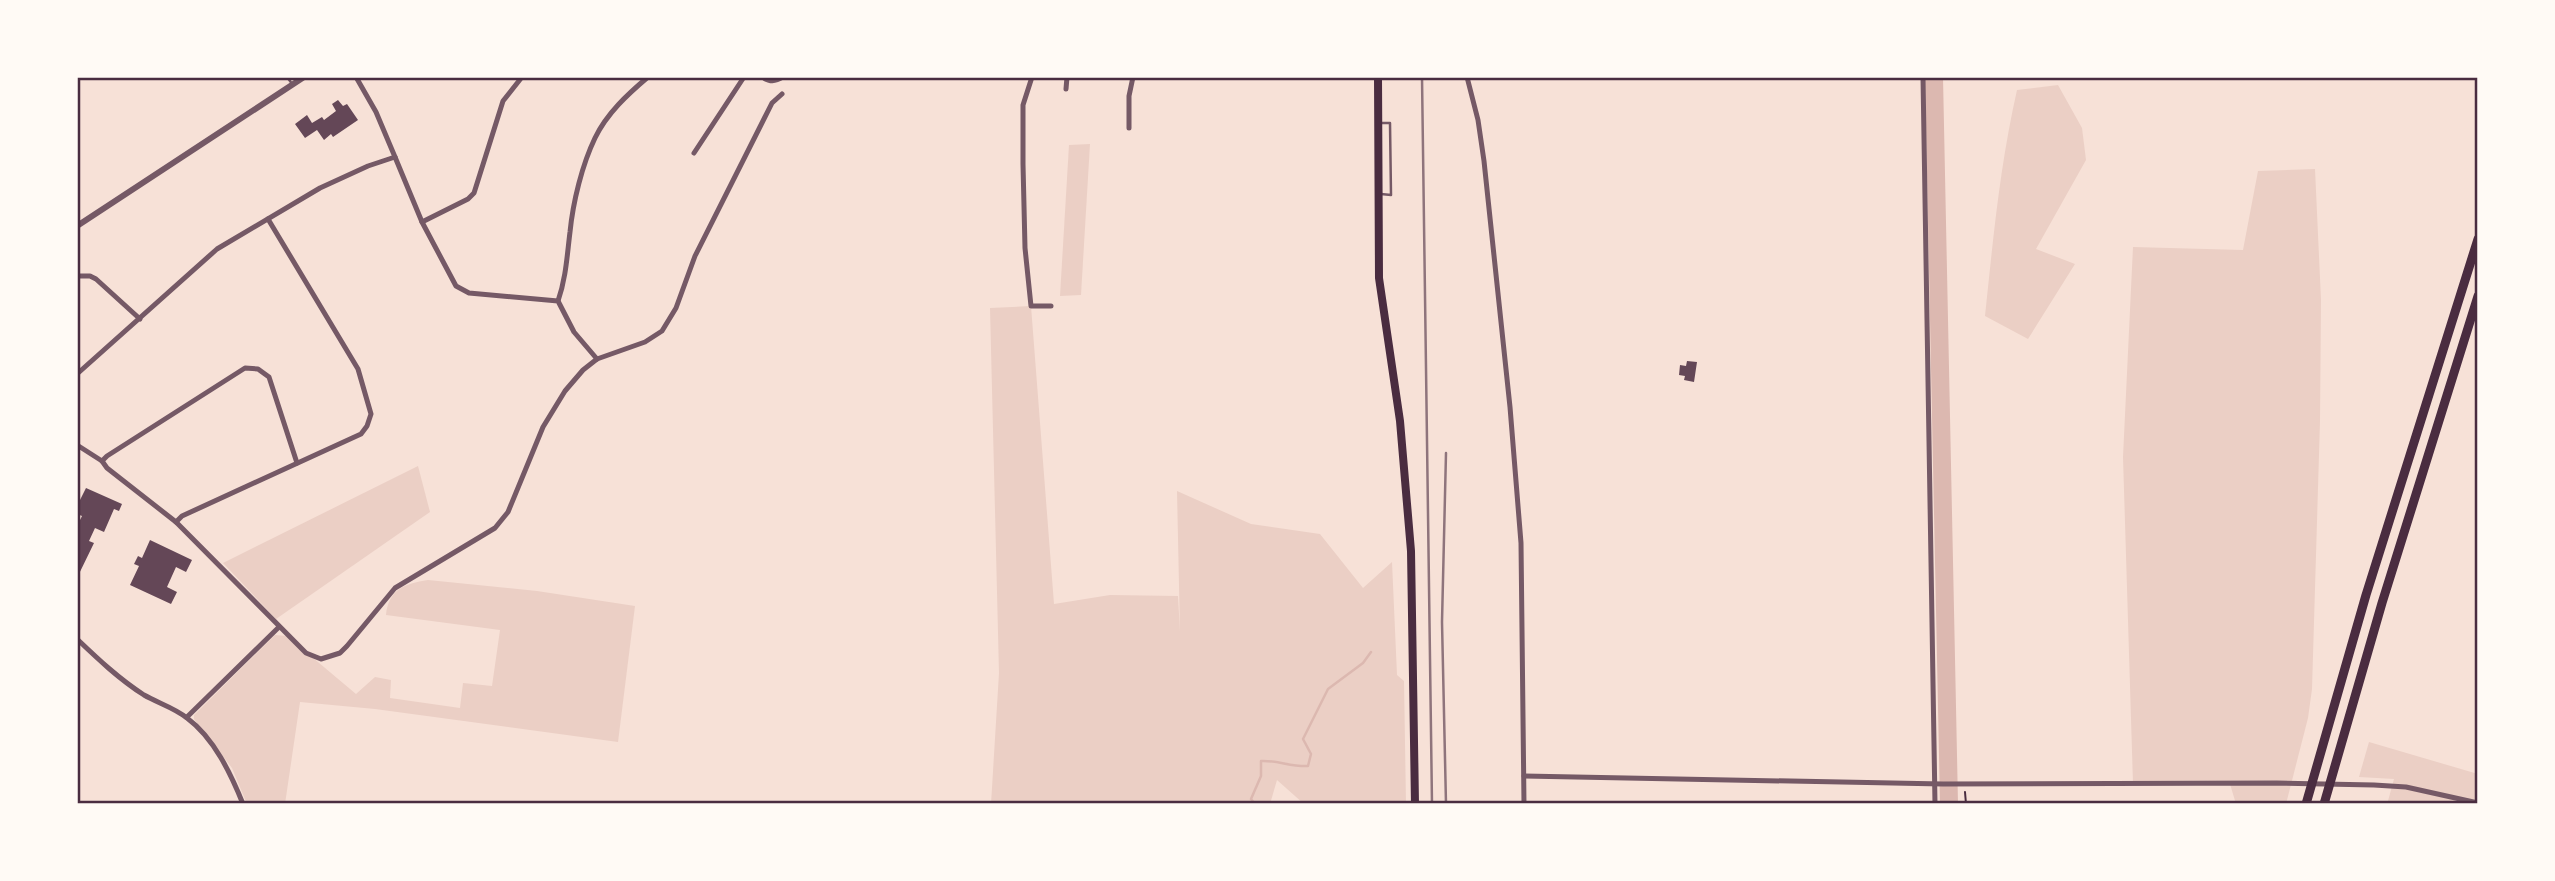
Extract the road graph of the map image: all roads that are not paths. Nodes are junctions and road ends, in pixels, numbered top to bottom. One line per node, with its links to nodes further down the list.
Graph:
1 (287, 77): 15 (lane)
2 (304, 77): 15 (street)
3 (356, 77): 21 (street)
4 (522, 77): 24 (street)
5 (648, 77): 29 (street)
6 (744, 77): 20 (street)
7 (762, 77): 8 (street)
8 (783, 77)
9 (1032, 77): 30 (street)
10 (1066, 77): 16 (street)
11 (1133, 77): 19 (street)
12 (1378, 77): 18 (main road)
13 (1467, 77): 41 (street)
14 (1923, 77): 42 (street)
15 (293, 85): 25 (street)
16 (1066, 89)
17 (782, 94): 32 (street)
18 (1377, 123): 22 (main road); 22 (lane)
19 (1129, 128)
20 (694, 153)
21 (395, 157): 23 (street); 24 (street)
22 (1378, 194): 45 (main road)
23 (268, 219): 31 (street); 36 (street)
24 (422, 222): 29 (street)
25 (77, 226)
26 (2478, 239): 48 (highway)
27 (77, 276): 31 (street)
28 (2478, 296): 49 (highway)
29 (558, 301): 32 (street)
30 (1051, 306)
31 (140, 319): 33 (street)
32 (597, 359): 38 (street)
33 (77, 374)
34 (77, 445): 35 (street)
35 (102, 461): 36 (street); 37 (street)
36 (297, 463): 37 (street)
37 (176, 522): 38 (street)
38 (279, 627): 40 (street)
39 (77, 639): 40 (street)
40 (187, 717): 44 (street)
41 (1524, 776): 42 (street); 46 (street)
42 (1935, 783): 43 (street); 47 (street)
43 (2478, 803)
44 (243, 804)
45 (1415, 804)
46 (1524, 804)
47 (1935, 804)
48 (2306, 804)
49 (2324, 804)

